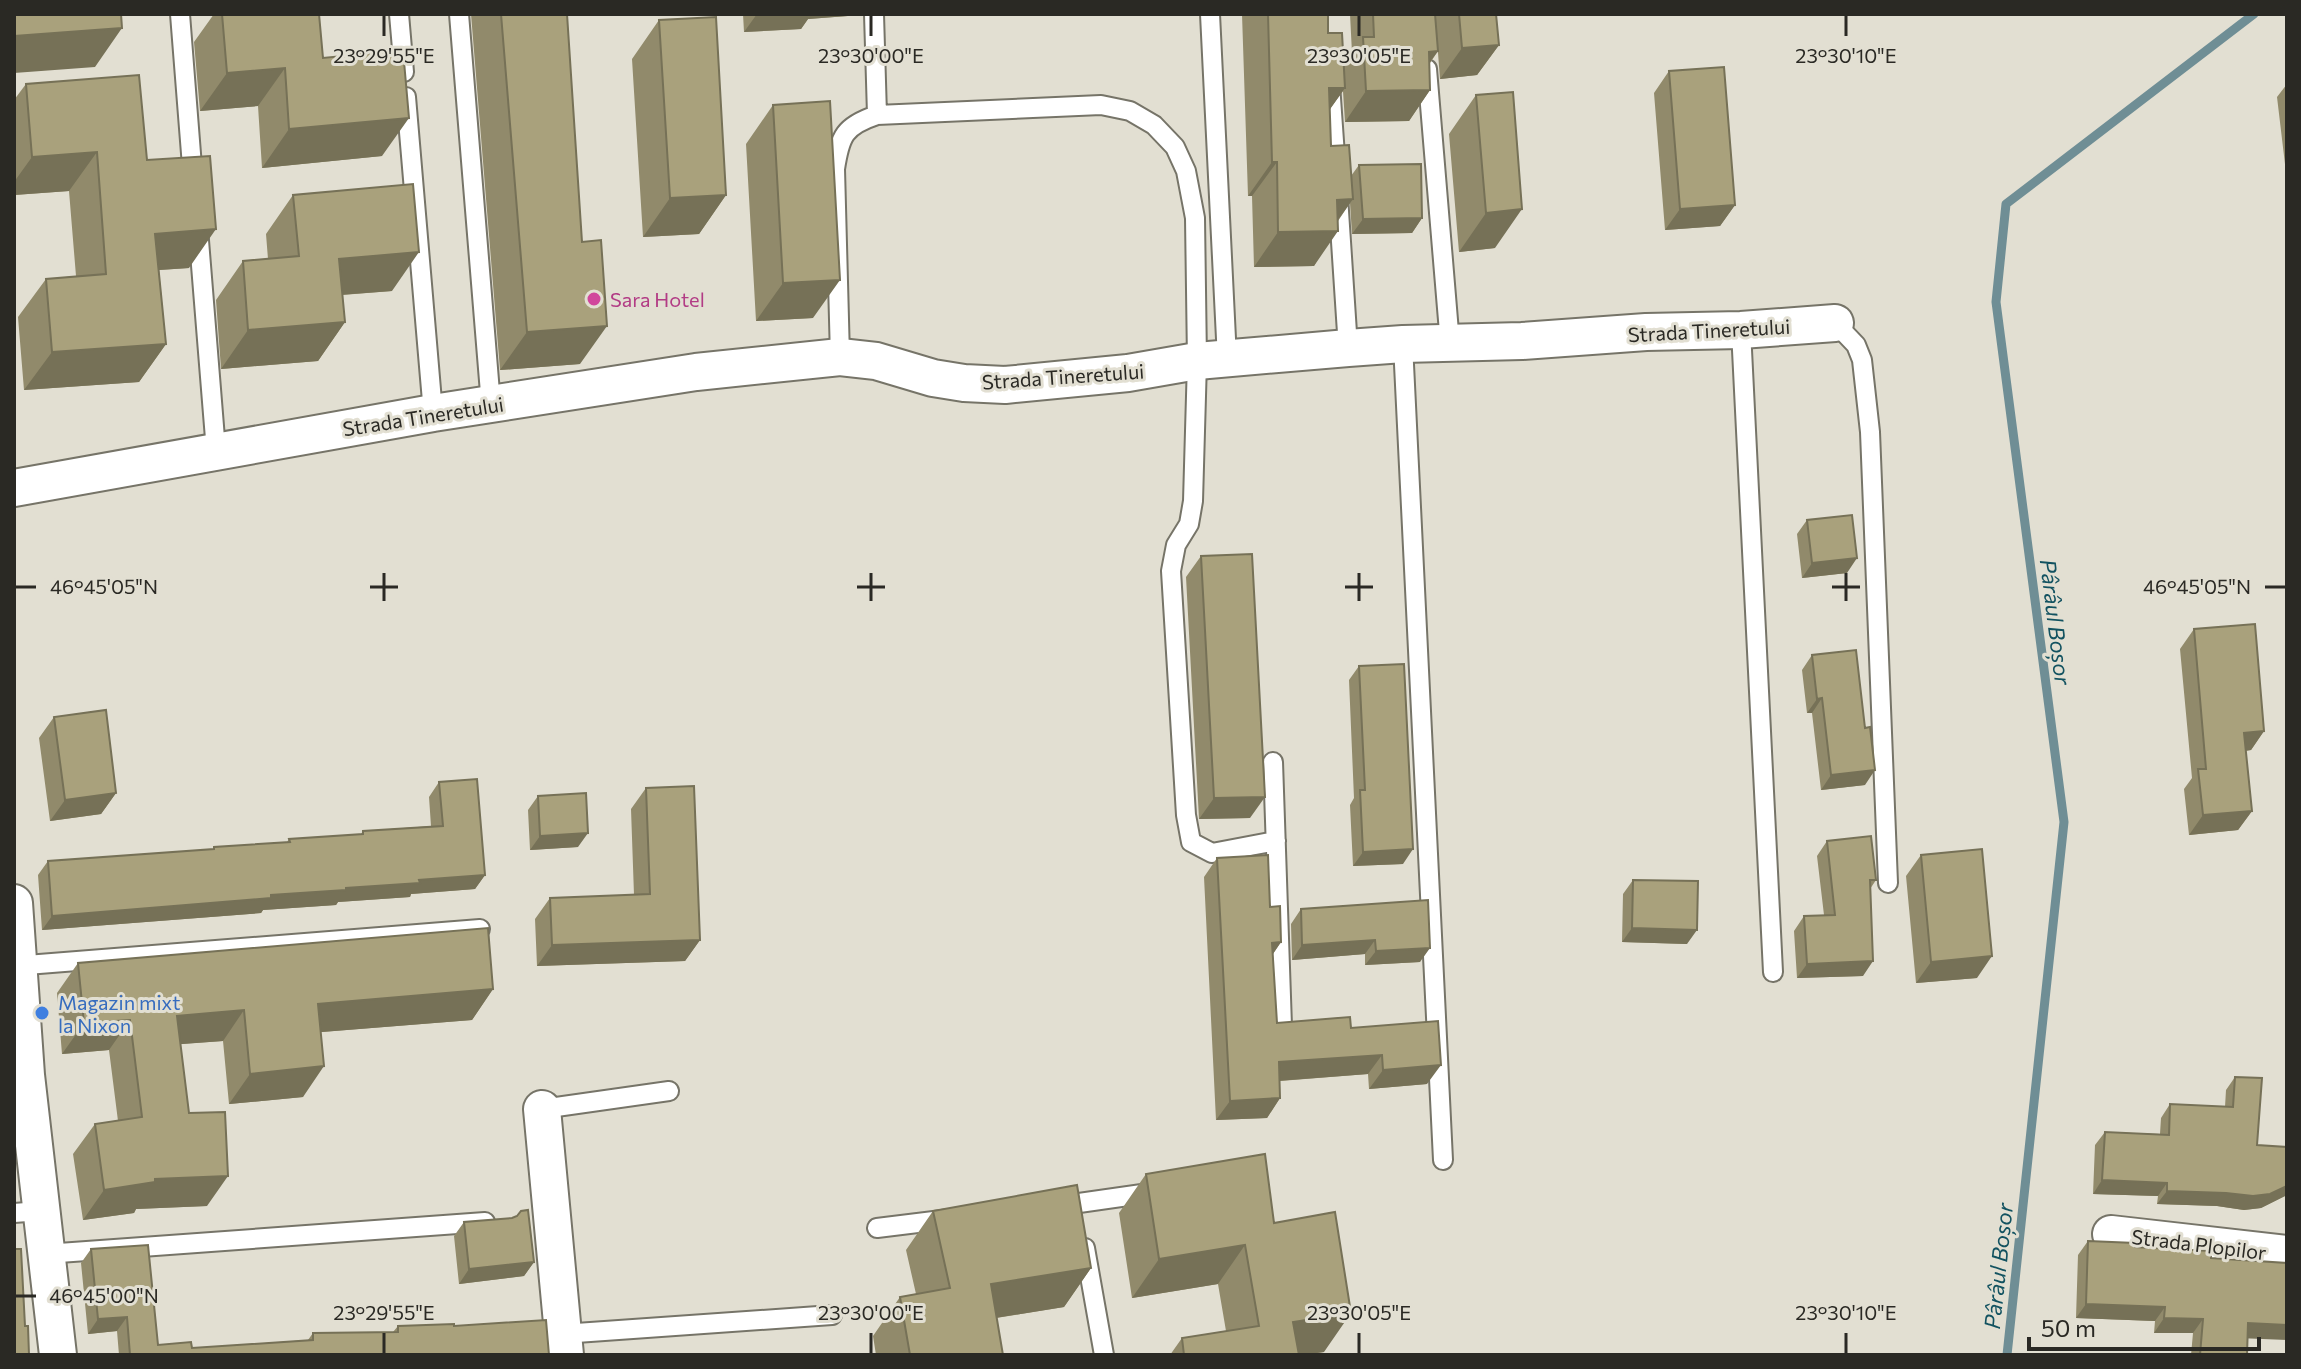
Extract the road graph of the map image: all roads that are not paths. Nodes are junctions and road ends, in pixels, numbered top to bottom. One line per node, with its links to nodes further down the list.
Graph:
1 (180, 14): 18 (lane)
2 (399, 14): 17 (lane)
3 (459, 14): 16 (lane)
4 (874, 14): 8 (lane)
5 (1210, 14): 15 (lane)
6 (1425, 45): 12 (lane)
7 (1329, 62): 13 (lane)
8 (877, 115): 14 (lane); 15 (lane)
9 (1835, 323): 10 (street, Strada Tineretului); 22 (lane)
10 (1741, 330): 12 (street, Strada Tineretului); 26 (lane)
11 (1403, 344): 12 (street, Strada Tineretului); 13 (street, Strada Tineretului); 31 (lane)
12 (1450, 344)
13 (1348, 348): 15 (street, Strada Tineretului)
14 (840, 357): 15 (street, Strada Tineretului); 16 (street, Strada Tineretului)
15 (1212, 360): 21 (lane)
16 (491, 405): 17 (street, Strada Tineretului)
17 (433, 413): 18 (street, Strada Tineretului)
18 (216, 451): 19 (street, Strada Tineretului)
19 (14, 488)
20 (1273, 762): 21 (lane)
21 (1276, 841): 27 (lane)
22 (1888, 883)
23 (14, 903): 25 (street)
24 (480, 929): 25 (lane)
25 (16, 966): 28 (street)
26 (1773, 972)
27 (1282, 1026)
28 (20, 1075): 34 (street)
29 (669, 1091): 30 (lane)
30 (542, 1109): 43 (street)
31 (1443, 1160)
32 (1168, 1190): 36 (lane)
33 (1046, 1207): 36 (lane)
34 (27, 1212): 40 (street)
35 (970, 1217): 38 (lane)
36 (1080, 1219): 45 (lane)
37 (500, 1221): 40 (lane)
38 (877, 1228)
39 (2111, 1234): 41 (street, Strada Plopilor)
40 (45, 1254): 44 (street)
41 (2287, 1254)
42 (832, 1315): 43 (lane)
43 (563, 1344)
44 (58, 1355)
45 (1104, 1355)

